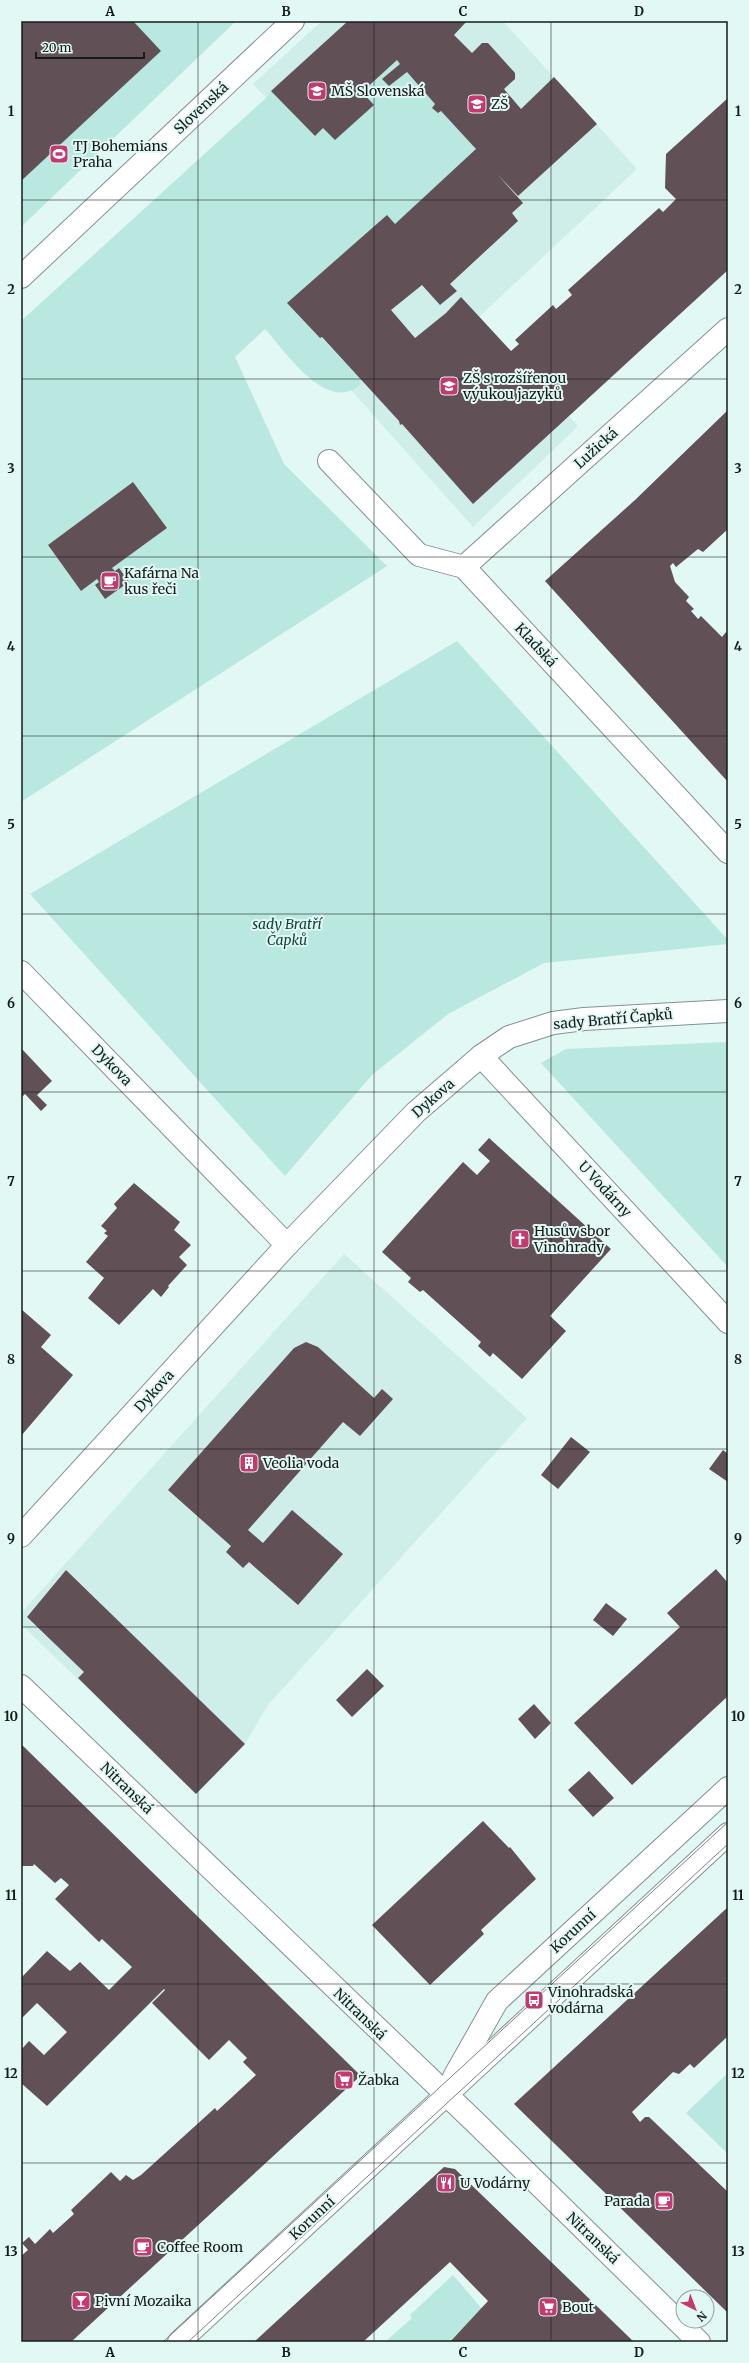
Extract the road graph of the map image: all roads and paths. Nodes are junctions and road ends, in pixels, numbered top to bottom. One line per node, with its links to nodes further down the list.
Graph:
1 (293, 21): 2 (street, Slovenská)
2 (21, 277)
3 (728, 329): 5 (street, Lužická)
4 (329, 461): 5 (street)
5 (464, 567): 6 (street, Kladská)
6 (728, 852)
7 (21, 972): 10 (street, Dykova)
8 (728, 1011): 9 (street, sady Bratří Čapků)
9 (482, 1056): 10 (street, Dykova); 11 (street, U Vodárny)
10 (287, 1245): 12 (street, Dykova)
11 (728, 1322)
12 (21, 1536)
13 (21, 1686): 16 (street, Nitranská)
14 (728, 1788): 16 (street, Korunní)
15 (728, 1834): 16 (street, Korunní)
16 (445, 2094): 17 (street, Korunní); 18 (street, Nitranská)
17 (179, 2342)
18 (699, 2342)

